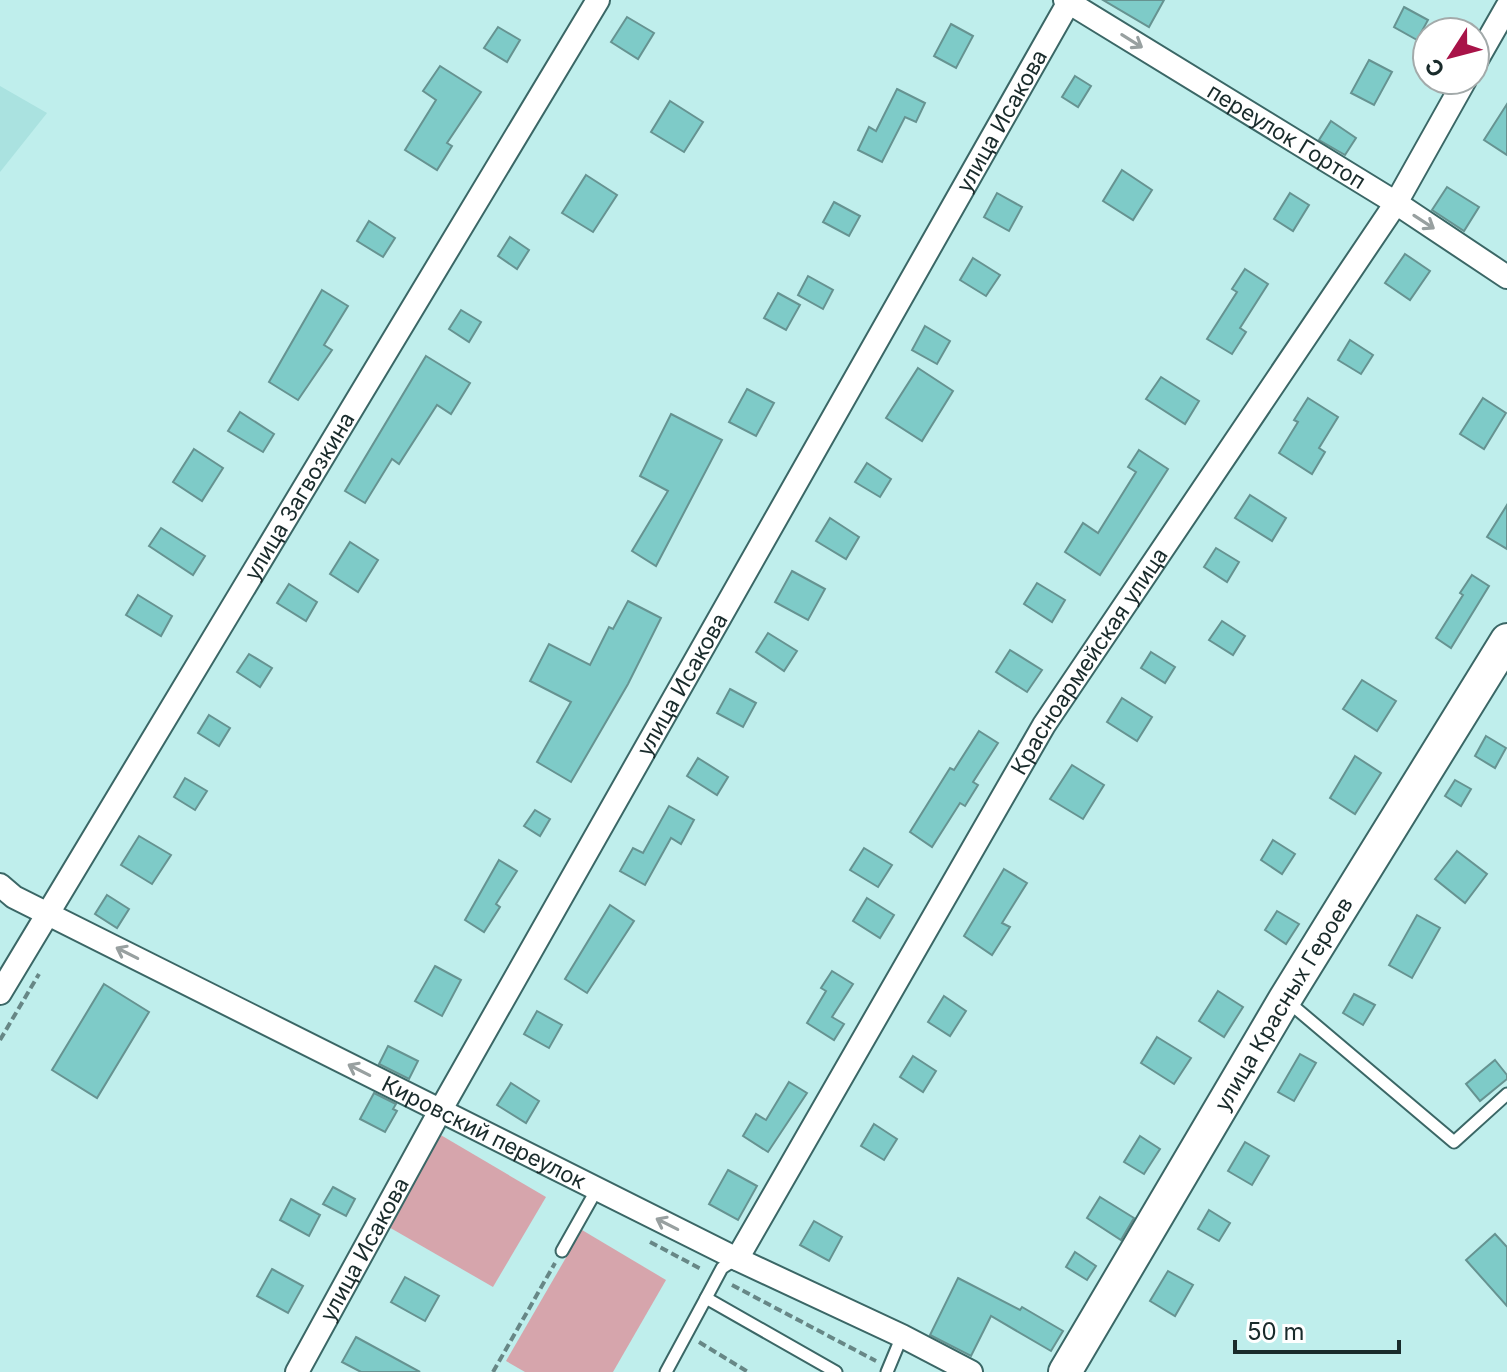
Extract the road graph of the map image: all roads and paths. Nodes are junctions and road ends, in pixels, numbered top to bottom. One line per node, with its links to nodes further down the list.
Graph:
1 (598, 0): 10 (street, улица Загвозкина)
2 (1068, 1): 6 (street, переулок Гортоп, one-way to 6); 16 (street, улица Исакова)
3 (1507, 7): 4 (street)
4 (1491, 35)
5 (1456, 96): 6 (street, Красноармейская улица)
6 (1396, 203): 7 (street, переулок Гортоп, one-way to 7); 19 (street, Красноармейская улица)
7 (1507, 277)
8 (1507, 640): 13 (main road, улица Красных Героев)
9 (0, 885): 10 (street, Кировский переулок)
10 (49, 914): 12 (street, улица Загвозкина); 16 (street, Кировский переулок, one-way to 10)
11 (41, 972): 14 (path)
12 (0, 993)
13 (1285, 999): 15 (lane); 30 (main road, улица Красных Героев)
14 (0, 1040)
15 (1507, 1094)
16 (440, 1111): 17 (street, Кировский переулок); 23 (street, улица Исакова)
17 (597, 1189): 18 (lane); 19 (street, Кировский переулок, one-way to 17)
18 (562, 1251): 24 (path)
19 (737, 1259): 20 (lane); 22 (street, Кировский переулок)
20 (706, 1298): 21 (lane); 27 (lane)
21 (686, 1334): 25 (lane); 26 (path)
22 (902, 1336): 28 (lane); 29 (street, Кировский переулок)
23 (297, 1372)
24 (493, 1372)
25 (666, 1372)
26 (748, 1372)
27 (836, 1372)
28 (887, 1372)
29 (971, 1372)
30 (1065, 1372)

